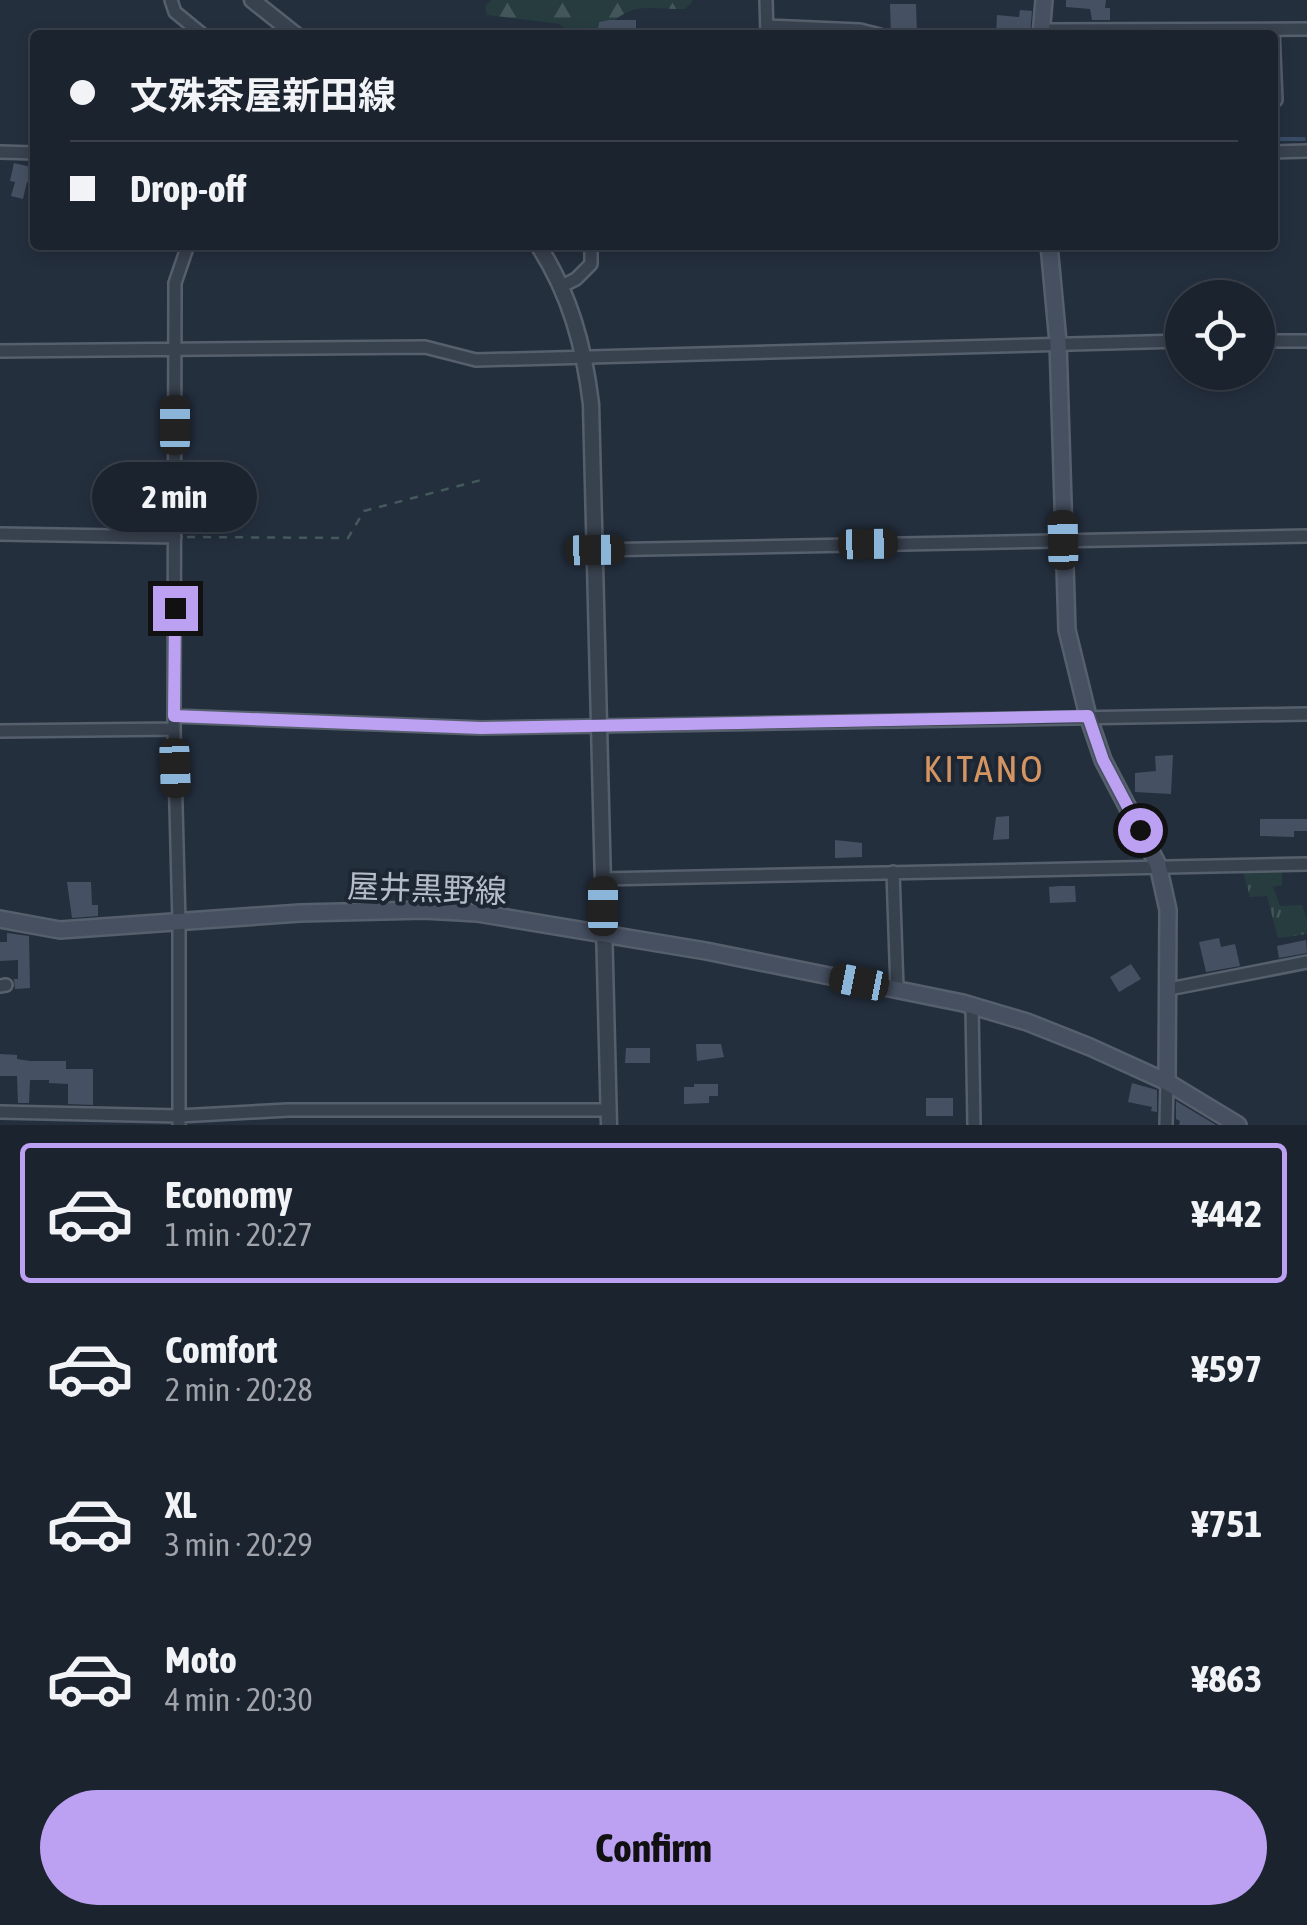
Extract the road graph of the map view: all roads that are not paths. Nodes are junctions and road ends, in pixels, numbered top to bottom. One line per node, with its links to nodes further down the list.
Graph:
1 (171, 0): 6 (street)
2 (252, 0): 7 (street)
3 (766, 0): 8 (street)
4 (1044, 0): 10 (main road)
5 (1307, 29): 11 (street)
6 (197, 30)
7 (290, 30)
8 (767, 30): 9 (street)
9 (860, 30)
10 (1041, 30)
11 (1273, 30)
12 (1307, 151): 14 (street)
13 (0, 152): 15 (street)
14 (1278, 152)
15 (30, 154)
16 (186, 250): 25 (street)
17 (541, 250): 20 (street)
18 (591, 250): 20 (street)
19 (1049, 250): 23 (main road)
20 (562, 286): 27 (street)
21 (1275, 341): 22 (street)
22 (1307, 341)
23 (1058, 342): 24 (street); 27 (street); 31 (main road)
24 (1165, 342)
25 (175, 350): 26 (street); 27 (street); 30 (street)
26 (0, 351)
27 (586, 358): 32 (street)
28 (0, 534): 30 (street)
29 (1307, 536): 31 (street)
30 (176, 537): 35 (street)
31 (1063, 540): 32 (street); 34 (main road)
32 (595, 550): 36 (street)
33 (1307, 714): 34 (street)
34 (1088, 716): 36 (street); 39 (main road)
35 (174, 722): 36 (street); 37 (street); 43 (street)
36 (600, 726): 41 (street)
37 (0, 730)
38 (1307, 864): 39 (street)
39 (1158, 865): 40 (street); 47 (main road)
40 (893, 872): 41 (street); 46 (street)
41 (603, 879): 44 (street)
42 (0, 920): 43 (main road, 屋井黒野線)
43 (179, 923): 44 (main road, 屋井黒野線); 52 (street)
44 (603, 934): 46 (main road, 屋井黒野線); 51 (street)
45 (1307, 962): 47 (street)
46 (897, 990): 48 (main road, 屋井黒野線)
47 (1168, 990): 49 (main road)
48 (972, 1007): 49 (main road, 屋井黒野線); 53 (street)
49 (1167, 1082): 54 (street); 55 (main road, 屋井黒野線)
50 (0, 1112): 52 (street)
51 (609, 1117): 52 (street)
52 (179, 1121)
53 (974, 1125)
54 (1166, 1125)
55 (1238, 1125)

